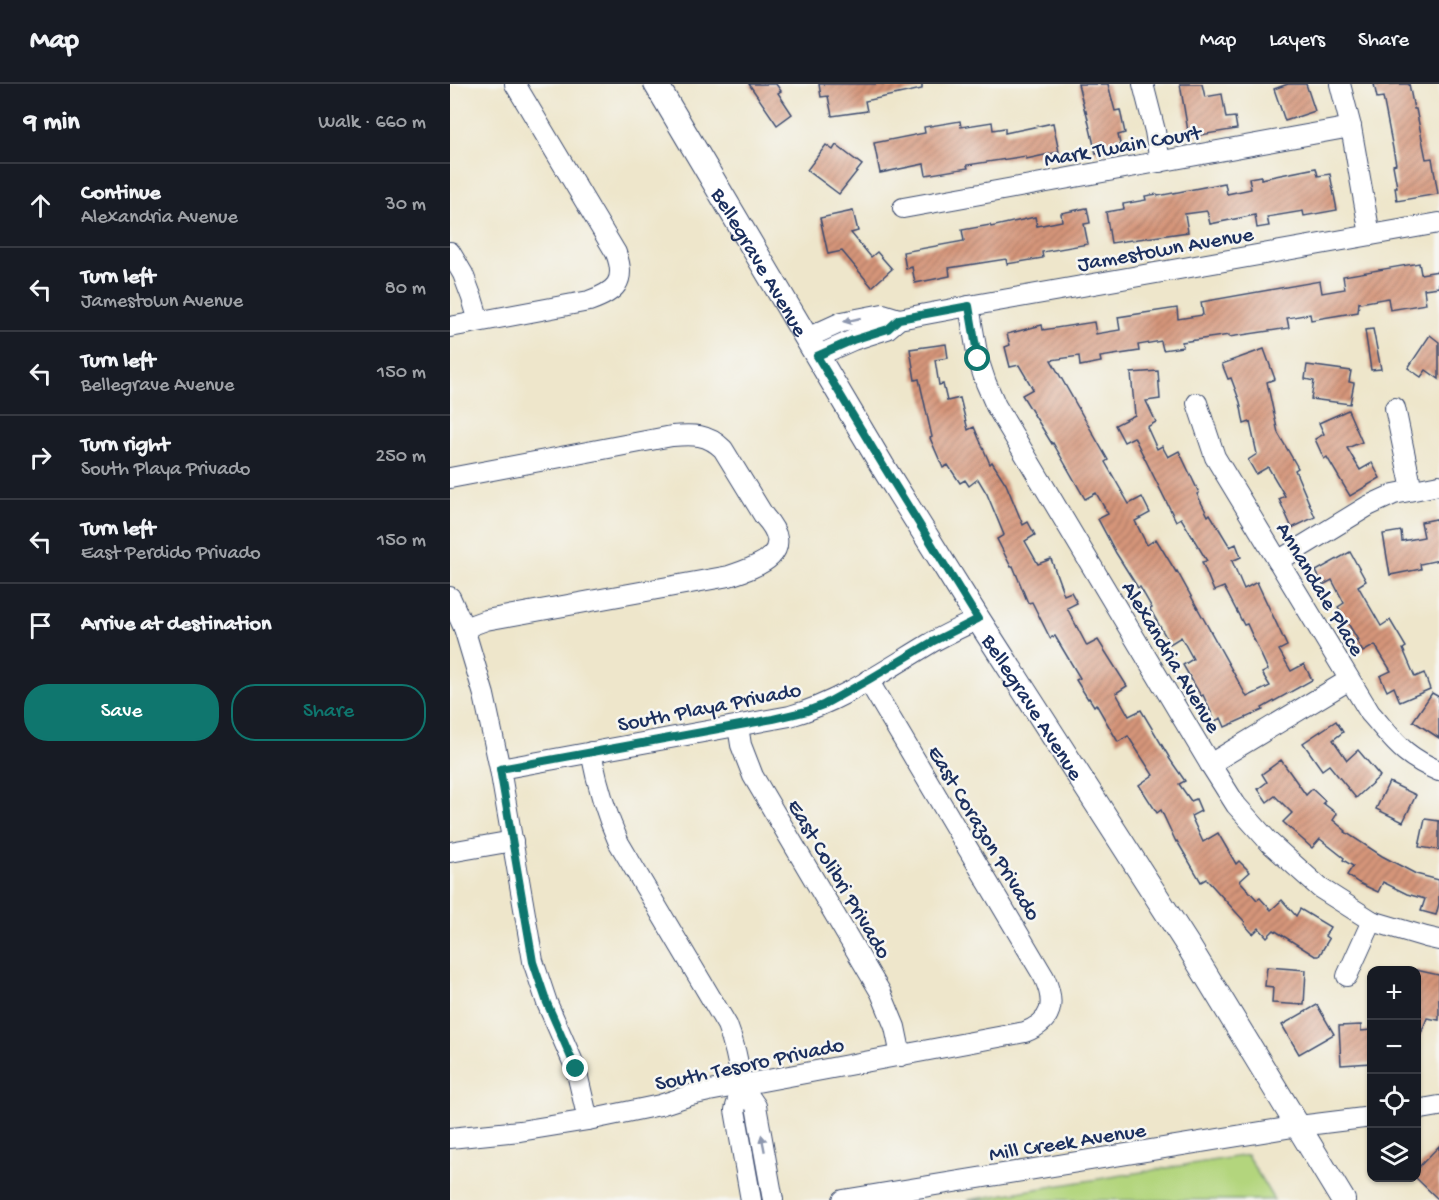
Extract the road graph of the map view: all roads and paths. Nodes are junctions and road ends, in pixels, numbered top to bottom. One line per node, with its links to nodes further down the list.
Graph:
1 (515, 84): 12 (street)
2 (656, 84): 14 (main road, Bellegrave Avenue)
3 (1143, 84): 6 (street)
4 (1340, 84): 5 (street)
5 (1351, 127): 6 (street, Mark Twain Court); 9 (street)
6 (1160, 162): 7 (street, Mark Twain Court)
7 (903, 208)
8 (1439, 223): 9 (street, Jamestown Avenue)
9 (1370, 235): 11 (street, Jamestown Avenue)
10 (450, 252): 12 (street)
11 (969, 306): 14 (street, Jamestown Avenue); 28 (street, Alexandria Avenue)
12 (479, 321): 13 (street)
13 (450, 327)
14 (812, 347): 22 (main road, Bellegrave Avenue)
15 (1197, 403): 20 (street, Annandale Place)
16 (1395, 408): 19 (street)
17 (450, 478): 23 (street)
18 (1439, 485): 19 (street)
19 (1412, 490): 20 (street)
20 (1278, 561): 25 (street, Annandale Place)
21 (450, 597): 23 (street)
22 (978, 619): 24 (street, South Playa Privado); 43 (main road, Bellegrave Avenue)
23 (464, 628): 29 (street)
24 (868, 680): 26 (street, South Playa Privado); 36 (street, East Corazon Privado)
25 (1349, 680): 28 (street); 30 (street, Annandale Place)
26 (738, 726): 27 (street, South Playa Privado); 37 (street, East Colibri Privado)
27 (591, 752): 29 (street, South Playa Privado); 38 (street)
28 (1210, 764): 33 (street, Alexandria Avenue)
29 (500, 769): 31 (street)
30 (1439, 771)
31 (513, 841): 32 (street); 42 (street)
32 (450, 852)
33 (1372, 921): 34 (street, Alexandria Avenue); 35 (street)
34 (1439, 940)
35 (1347, 976)
36 (1049, 1013): 37 (street, South Tesoro Privado)
37 (901, 1056): 38 (street, South Tesoro Privado)
38 (742, 1086): 42 (street, South Tesoro Privado); 45 (street); 46 (street, one-way to 38)
39 (1439, 1106): 40 (street)
40 (1421, 1109)
41 (1367, 1118): 43 (street, Mill Creek Avenue)
42 (588, 1120): 44 (street, South Tesoro Privado)
43 (1299, 1126): 47 (street, Mill Creek Avenue); 48 (main road, Bellegrave Avenue)
44 (450, 1138)
45 (751, 1200)
46 (773, 1200)
47 (843, 1200)
48 (1343, 1200)

